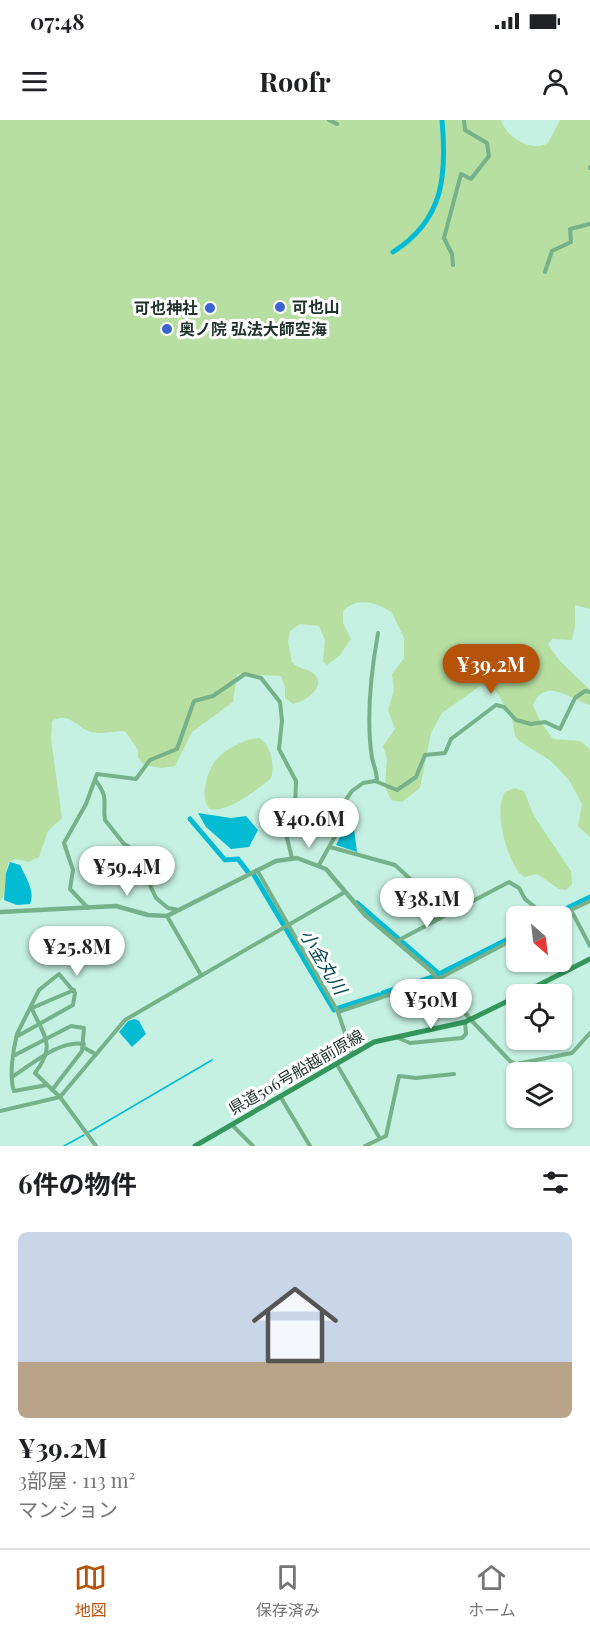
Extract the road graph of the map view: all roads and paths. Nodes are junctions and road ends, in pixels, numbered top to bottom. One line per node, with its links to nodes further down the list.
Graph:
1 (329, 120): 3 (street)
2 (464, 120): 5 (street)
3 (337, 124)
4 (590, 224): 6 (street)
5 (453, 265)
6 (545, 272)
7 (378, 633): 10 (street)
8 (590, 692): 10 (street)
9 (95, 781): 12 (street); 20 (street); 21 (street)
10 (377, 781): 11 (street)
11 (343, 807): 12 (street); 13 (street)
12 (295, 810): 14 (street)
13 (330, 847): 15 (street); 25 (street)
14 (292, 858): 15 (street); 16 (street)
15 (319, 865): 17 (street)
16 (257, 870): 21 (street); 26 (street)
17 (345, 892): 26 (street); 27 (street)
18 (590, 901): 22 (street)
19 (534, 906): 25 (street)
20 (88, 908): 23 (street); 24 (street)
21 (179, 910): 24 (street)
22 (572, 910): 29 (street)
23 (0, 912)
24 (167, 916): 31 (street)
25 (435, 921): 27 (street)
26 (288, 925): 31 (street); 37 (street)
27 (398, 940): 32 (street)
28 (506, 943): 32 (street)
29 (590, 946)
30 (590, 959): 33 (main road)
31 (201, 975): 47 (street)
32 (437, 978): 37 (street); 38 (street)
33 (541, 984)
34 (74, 990): 36 (street); 36 (street); 39 (street)
35 (506, 1002): 38 (main road, 県道506号船越前原線)
36 (31, 1009): 39 (street); 42 (street)
37 (338, 1012): 45 (street)
38 (468, 1021): 40 (street); 41 (main road, 県道506号船越前原線); 41 (street)
39 (38, 1023): 42 (street); 43 (street)
40 (590, 1033)
41 (395, 1036): 45 (main road, 県道506号船越前原線)
42 (16, 1037): 48 (street)
43 (47, 1037): 44 (street); 46 (street); 48 (street)
44 (83, 1046): 46 (street); 47 (street); 53 (street)
45 (352, 1053): 49 (main road, 県道506号船越前原線)
46 (47, 1054): 51 (street); 52 (street)
47 (95, 1054): 55 (street)
48 (14, 1056): 51 (street)
49 (336, 1063): 54 (main road, 県道506号船越前原線); 58 (street)
50 (454, 1074): 58 (street)
51 (12, 1077): 52 (street)
52 (47, 1085): 53 (street)
53 (52, 1090): 55 (street)
54 (280, 1096): 57 (main road, 県道506号船越前原線); 63 (street)
55 (60, 1097): 56 (street); 60 (street)
56 (0, 1111)
57 (232, 1125): 61 (main road, 県道506号船越前原線); 62 (street)
58 (379, 1137): 59 (street)
59 (370, 1145): 64 (street)
60 (96, 1146)
61 (195, 1146)
62 (252, 1146)
63 (310, 1146)
64 (365, 1146)

